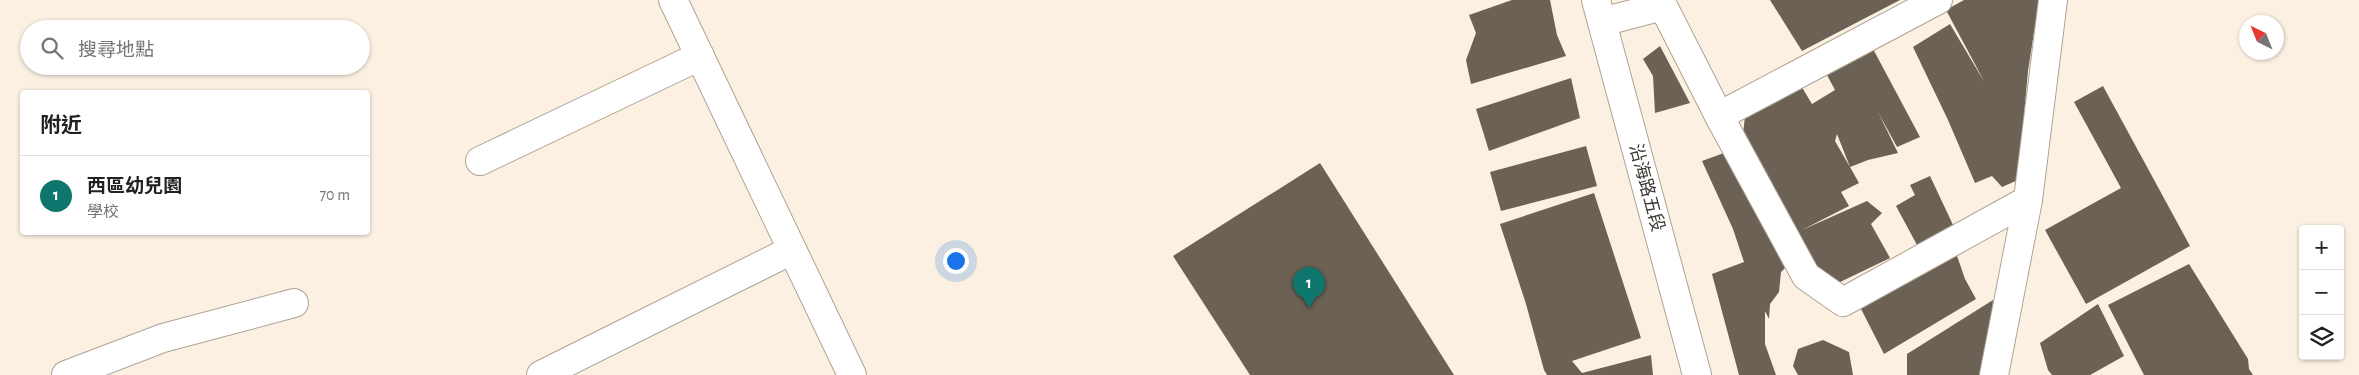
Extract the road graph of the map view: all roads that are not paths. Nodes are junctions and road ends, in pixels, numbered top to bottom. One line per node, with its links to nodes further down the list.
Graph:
1 (673, 0): 5 (street)
2 (1938, 0): 6 (street)
3 (2054, 0): 8 (street)
4 (1599, 11): 6 (street); 14 (street, 沿海路五段)
5 (700, 56): 7 (street); 9 (street)
6 (1719, 116): 8 (street)
7 (480, 161)
8 (2028, 200): 15 (street)
9 (792, 250): 12 (street); 13 (street)
10 (294, 303): 11 (street)
11 (66, 375)
12 (541, 375)
13 (852, 375)
14 (1697, 375)
15 (1994, 375)

